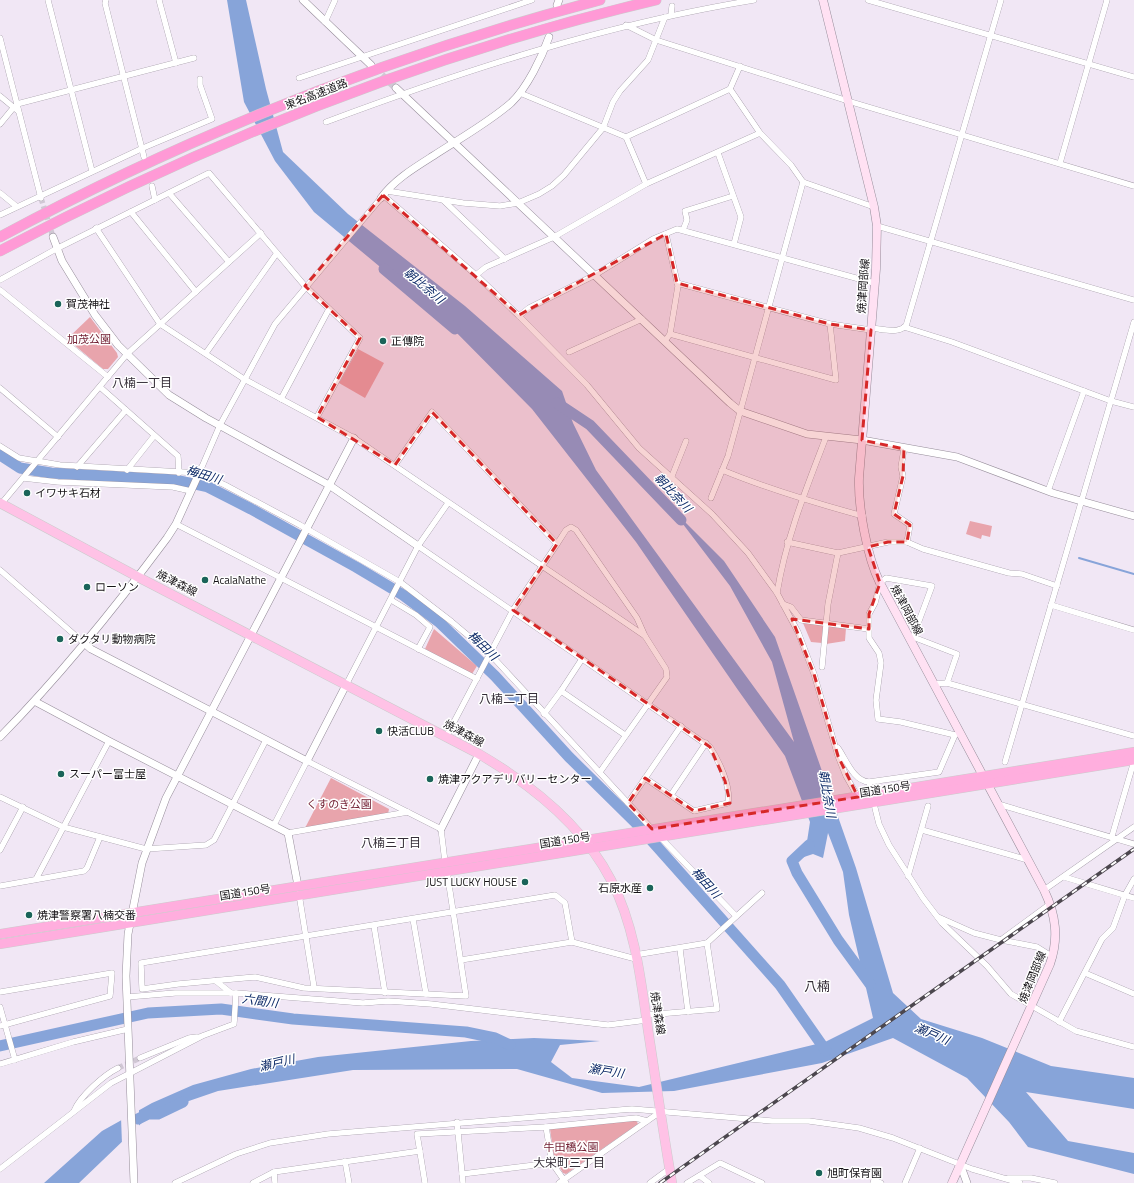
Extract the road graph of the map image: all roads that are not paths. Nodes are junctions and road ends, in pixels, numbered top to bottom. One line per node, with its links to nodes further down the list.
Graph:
1 (48, 0): 34 (street)
2 (106, 0): 29 (street)
3 (158, 0): 25 (street)
4 (303, 0): 16 (street)
5 (334, 0): 16 (street)
6 (532, 0): 23 (street)
7 (600, 0): 74 (highway, 東名高速道路)
8 (656, 0): 73 (highway, 東名高速道路)
9 (754, 0): 15 (street)
10 (823, 0): 38 (main road, 焼津岡部線)
11 (868, 0): 18 (street)
12 (1001, 0): 18 (street)
13 (1107, 0): 26 (street)
14 (672, 6): 15 (street)
15 (668, 16): 17 (street); 21 (street)
16 (325, 22): 23 (street)
17 (626, 25): 21 (street); 22 (street)
18 (990, 36): 26 (street); 44 (street)
19 (548, 37): 22 (street)
20 (0, 38): 39 (street)
21 (656, 40): 28 (street); 42 (street)
22 (545, 47): 35 (street); 36 (street)
23 (362, 56): 27 (street); 30 (street)
24 (194, 58): 25 (street)
25 (176, 63): 29 (street)
26 (1088, 64): 31 (street); 50 (street)
27 (371, 65)
28 (740, 66): 33 (street); 38 (street)
29 (124, 76): 34 (street); 47 (street)
30 (300, 78)
31 (1134, 78)
32 (200, 79): 47 (street)
33 (730, 89): 43 (street); 45 (street)
34 (71, 90): 39 (street); 51 (street)
35 (399, 91): 40 (street); 46 (street)
36 (520, 93): 42 (street); 46 (street)
37 (0, 96): 39 (street)
38 (848, 101): 44 (street); 65 (main road, 焼津岡部線)
39 (16, 107): 41 (street); 60 (street)
40 (326, 122)
41 (0, 124)
42 (603, 128): 45 (street); 63 (street)
43 (760, 133): 48 (street); 52 (street)
44 (962, 136): 50 (street); 77 (street)
45 (626, 137): 53 (street)
46 (454, 142): 58 (street); 63 (street)
47 (143, 148): 49 (street); 51 (street)
48 (718, 152): 53 (street); 59 (street)
49 (144, 157)
50 (1060, 163): 55 (street)
51 (92, 171): 60 (street)
52 (803, 182): 65 (street); 83 (street)
53 (646, 184): 76 (street)
54 (152, 186): 61 (street)
55 (1134, 186)
56 (0, 193): 64 (street)
57 (169, 193): 61 (street); 71 (street); 85 (street)
58 (383, 195): 62 (street); 86 (street); 91 (street)
59 (733, 196): 70 (street); 78 (street)
60 (41, 197): 64 (street)
61 (155, 200): 66 (street)
62 (443, 200): 63 (street); 84 (street)
63 (518, 203): 76 (street)
64 (16, 206): 67 (street)
65 (874, 207): 68 (main road, 焼津岡部線)
66 (131, 212): 69 (street); 93 (street)
67 (0, 215)
68 (877, 226): 77 (street); 90 (main road, 焼津岡部線)
69 (96, 228): 79 (street); 100 (street)
70 (683, 230): 72 (street); 78 (street)
71 (261, 233): 81 (street); 85 (street)
72 (666, 234): 87 (street); 89 (street)
73 (30, 235): 80 (highway, 東名高速道路); 82 (highway)
74 (0, 237)
75 (52, 237): 79 (street)
76 (554, 237): 84 (street); 87 (street)
77 (931, 241): 94 (street); 102 (street)
78 (734, 244): 83 (street)
79 (56, 249): 88 (street); 108 (street)
80 (0, 251)
81 (277, 253): 91 (street); 107 (street)
82 (0, 255)
83 (782, 257): 90 (street); 95 (street)
84 (505, 259): 86 (street)
85 (229, 262): 93 (street)
86 (476, 274): 97 (street)
87 (595, 275): 97 (street); 98 (street)
88 (0, 280)
89 (677, 283): 95 (street); 104 (street)
90 (874, 283): 103 (main road, 焼津岡部線)
91 (305, 286): 96 (street); 111 (street)
92 (0, 290): 110 (street)
93 (196, 292): 100 (street)
94 (1134, 300)
95 (768, 308): 101 (street); 109 (street)
96 (329, 309): 115 (street); 120 (street)
97 (519, 316): 137 (street)
98 (642, 319): 105 (street); 106 (street)
99 (1134, 322): 116 (street)
100 (160, 324): 107 (street); 108 (street)
101 (830, 324): 103 (street); 109 (street)
102 (904, 327): 103 (street); 114 (street)
103 (871, 329): 126 (main road, 焼津岡部線)
104 (670, 334): 105 (street); 109 (street)
105 (665, 341): 119 (street)
106 (569, 352)
107 (206, 353): 111 (street)
108 (127, 354): 110 (street); 121 (street)
109 (754, 357): 119 (street)
110 (108, 377): 112 (street)
111 (244, 379): 115 (street); 121 (street)
112 (100, 387): 118 (street); 123 (street)
113 (0, 388): 123 (street)
114 (1084, 391): 116 (street); 141 (street)
115 (282, 398): 120 (street)
116 (1111, 401): 117 (street); 144 (street)
117 (1134, 407)
118 (126, 410): 122 (street); 132 (street)
119 (740, 411): 124 (street); 134 (street)
120 (317, 417): 125 (street)
121 (220, 425): 136 (street); 139 (street)
122 (154, 436): 133 (street); 135 (street)
123 (58, 437): 130 (street)
124 (826, 437): 126 (street); 143 (street)
125 (354, 438): 131 (street); 139 (street)
126 (862, 440): 129 (street); 147 (main road, 焼津岡部線)
127 (686, 441): 137 (street)
128 (0, 446): 130 (street)
129 (904, 449): 141 (street); 152 (street)
130 (36, 462): 132 (street); 138 (street)
131 (395, 465): 145 (street); 153 (street)
132 (77, 467): 133 (street)
133 (127, 470): 135 (street)
134 (722, 470): 142 (street); 143 (street)
135 (179, 473): 136 (street)
136 (199, 473): 140 (street); 150 (street)
137 (672, 476): 164 (street)
138 (24, 477): 140 (street); 146 (street)
139 (329, 485): 150 (street); 154 (street)
140 (192, 490): 149 (street)
141 (1048, 491): 144 (street)
142 (711, 498)
143 (801, 499): 147 (street); 151 (street)
144 (1082, 501): 148 (street); 163 (street)
145 (448, 503): 154 (street); 157 (street)
146 (0, 504): 159 (main road, 焼津森線)
147 (863, 516): 155 (main road, 焼津岡部線)
148 (1134, 516)
149 (176, 524): 159 (street); 160 (street)
150 (306, 529): 160 (street); 162 (street)
151 (787, 542): 156 (street); 164 (street)
152 (907, 542): 155 (street); 163 (street)
153 (556, 544): 157 (street); 174 (street)
154 (418, 546): 162 (street); 168 (street)
155 (868, 547): 156 (street); 161 (main road, 焼津岡部線)
156 (838, 553): 169 (street)
157 (542, 566): 168 (street); 174 (street)
158 (0, 570): 176 (street)
159 (138, 577): 173 (main road, 焼津森線); 176 (street)
160 (280, 577): 170 (street); 173 (street)
161 (880, 582): 171 (street); 175 (main road, 焼津岡部線); 175 (street)
162 (399, 584): 165 (street); 178 (street)
163 (1057, 586): 167 (street)
164 (777, 593): 166 (street)
165 (391, 599): 170 (street); 177 (street)
166 (784, 604): 169 (street); 200 (street)
167 (1051, 605): 172 (street); 188 (street)
168 (513, 610): 178 (street); 179 (street)
169 (826, 624): 171 (street); 180 (street)
170 (376, 628): 177 (street); 184 (street)
171 (869, 629): 192 (street)
172 (1134, 630)
173 (250, 635): 184 (main road, 焼津森線); 189 (street)
174 (645, 636): 187 (street)
175 (911, 638): 182 (street); 183 (main road, 焼津岡部線)
176 (84, 643): 186 (street); 189 (street)
177 (418, 649): 181 (street)
178 (489, 656): 181 (street); 190 (street)
179 (582, 660): 185 (street); 187 (street)
180 (822, 667)
181 (478, 677): 196 (street)
182 (947, 683): 183 (street); 188 (street)
183 (935, 684): 192 (main road, 焼津岡部線)
184 (346, 685): 196 (main road, 焼津森線); 203 (street)
185 (561, 691): 190 (street); 193 (street)
186 (36, 702): 195 (street); 198 (street)
187 (648, 704): 191 (street); 193 (street)
188 (1021, 704): 194 (street); 205 (street)
189 (211, 711): 197 (street); 207 (street)
190 (544, 714): 206 (street)
191 (681, 726): 199 (street); 209 (street)
192 (958, 734): 208 (main road, 焼津岡部線); 210 (street)
193 (625, 735): 206 (street)
194 (1134, 736)
195 (0, 737)
196 (446, 737): 202 (main road, 焼津森線)
197 (266, 740): 203 (street); 218 (street)
198 (109, 741): 207 (street); 225 (street)
199 (706, 744): 213 (street); 213 (street)
200 (835, 745): 210 (street); 215 (street)
201 (1134, 752): 208 (highway, 国道150号)
202 (479, 754): 227 (street); 233 (main road, 焼津森線)
203 (307, 761): 223 (street); 224 (street)
204 (1134, 761): 211 (highway, 国道150号); 232 (street)
205 (1005, 762)
206 (600, 772): 217 (street)
207 (177, 776): 218 (street); 236 (street)
208 (983, 776): 211 (main road, 焼津岡部線); 215 (highway, 国道150号)
209 (645, 778): 213 (street); 217 (street)
210 (869, 782): 212 (street)
211 (988, 785): 216 (highway, 国道150号); 219 (main road, 焼津岡部線)
212 (871, 789)
213 (671, 795)
214 (0, 797): 221 (street)
215 (858, 797): 216 (highway, 国道150号)
216 (850, 802): 230 (highway, 国道150号)
217 (628, 803): 230 (street)
218 (232, 804): 224 (street); 236 (street)
219 (998, 804): 232 (street); 238 (main road, 焼津岡部線)
220 (928, 806): 228 (street)
221 (23, 807): 225 (street); 237 (street)
222 (875, 808): 240 (street)
223 (408, 812): 227 (street); 229 (street)
224 (274, 825): 229 (street)
225 (64, 827): 231 (street); 242 (street)
226 (1134, 827): 232 (street)
227 (441, 829): 239 (street)
228 (922, 830): 238 (street); 240 (street)
229 (288, 833): 245 (street)
230 (654, 833): 233 (highway, 国道150号); 235 (highway, 国道150号); 255 (street)
231 (100, 837): 236 (street); 242 (street)
232 (1115, 837): 234 (street); 241 (street)
233 (583, 840): 235 (main road, 焼津森線); 239 (highway, 国道150号)
234 (1134, 844)
235 (590, 848): 239 (highway, 国道150号); 266 (main road, 焼津森線)
236 (146, 849): 252 (street)
237 (0, 850)
238 (1028, 860): 246 (main road, 焼津岡部線)
239 (446, 867): 245 (highway, 国道150号); 249 (highway, 国道150号); 253 (street)
240 (908, 876): 254 (street)
241 (1064, 876): 246 (street); 248 (street)
242 (36, 879): 244 (street)
243 (1134, 879): 248 (street)
244 (0, 886)
245 (298, 886): 249 (street); 252 (highway, 国道150号)
246 (1044, 890): 251 (main road, 焼津岡部線)
247 (762, 893): 255 (street)
248 (1125, 895): 250 (street); 269 (street)
249 (299, 896): 257 (highway, 国道150号); 260 (street)
250 (1134, 898)
251 (1050, 904): 261 (street); 267 (main road, 焼津岡部線)
252 (132, 913): 257 (street); 259 (highway, 国道150号)
253 (453, 913): 256 (street); 262 (street); 268 (street)
254 (935, 915): 261 (street); 279 (street)
255 (736, 916): 263 (street)
256 (413, 919): 258 (street); 275 (street)
257 (130, 923): 264 (highway, 国道150号); 277 (street)
258 (374, 926): 260 (street); 273 (street)
259 (0, 934)
260 (304, 936): 270 (street); 271 (street)
261 (1001, 940): 267 (street)
262 (572, 942): 266 (street); 268 (street)
263 (707, 943): 265 (street); 280 (street)
264 (0, 944)
265 (680, 949): 266 (street); 280 (street)
266 (636, 957): 281 (main road, 焼津森線)
267 (1053, 957): 279 (main road, 焼津岡部線)
268 (461, 960): 275 (street)
269 (1085, 973): 276 (street); 282 (street)
270 (216, 981): 271 (street); 274 (street)
271 (314, 987): 273 (street)
272 (0, 992): 283 (street)
273 (385, 993): 275 (street)
274 (234, 994): 277 (street); 281 (street); 285 (street)
275 (426, 994)
276 (1134, 994)
277 (127, 998): 284 (street)
278 (0, 1007): 283 (street)
279 (1031, 1008): 282 (street); 300 (main road, 焼津岡部線)
280 (688, 1012): 281 (street)
281 (646, 1018): 292 (main road, 焼津森線)
282 (1060, 1022): 286 (street)
283 (2, 1025): 287 (street)
284 (128, 1028): 287 (street); 291 (street)
285 (202, 1036): 288 (street); 291 (street)
286 (1134, 1047)
287 (14, 1058): 289 (street)
288 (140, 1058)
289 (0, 1064)
290 (118, 1068): 293 (street)
291 (130, 1075): 293 (street); 310 (street)
292 (660, 1108): 294 (street); 295 (street); 298 (street); 304 (main road, 焼津森線)
293 (73, 1113): 303 (street)
294 (646, 1121): 296 (street); 309 (street)
295 (456, 1122): 297 (street); 311 (street)
296 (546, 1127): 297 (street); 302 (street)
297 (457, 1132): 299 (street); 306 (street)
298 (920, 1148): 300 (street); 324 (street)
299 (420, 1151): 301 (street); 315 (street)
300 (962, 1160): 308 (street); 325 (main road, 焼津岡部線); 326 (street)
301 (345, 1161): 305 (street); 314 (street)
302 (552, 1163): 306 (street); 309 (street)
303 (0, 1169)
304 (669, 1169): 317 (street); 318 (main road, 焼津森線)
305 (274, 1172): 312 (street); 313 (street)
306 (462, 1174): 316 (street)
307 (700, 1176): 319 (street); 320 (street); 321 (street)
308 (1006, 1181): 327 (street); 328 (street)
309 (563, 1182)
310 (134, 1183)
311 (175, 1183)
312 (253, 1183)
313 (275, 1183)
314 (349, 1183)
315 (425, 1183)
316 (463, 1183)
317 (650, 1183)
318 (672, 1183)
319 (688, 1183)
320 (710, 1183)
321 (762, 1183)
322 (873, 1183): 323 (street)
323 (881, 1183)
324 (904, 1183)
325 (952, 1183)
326 (967, 1183)
327 (1020, 1183)
328 (1055, 1183)

